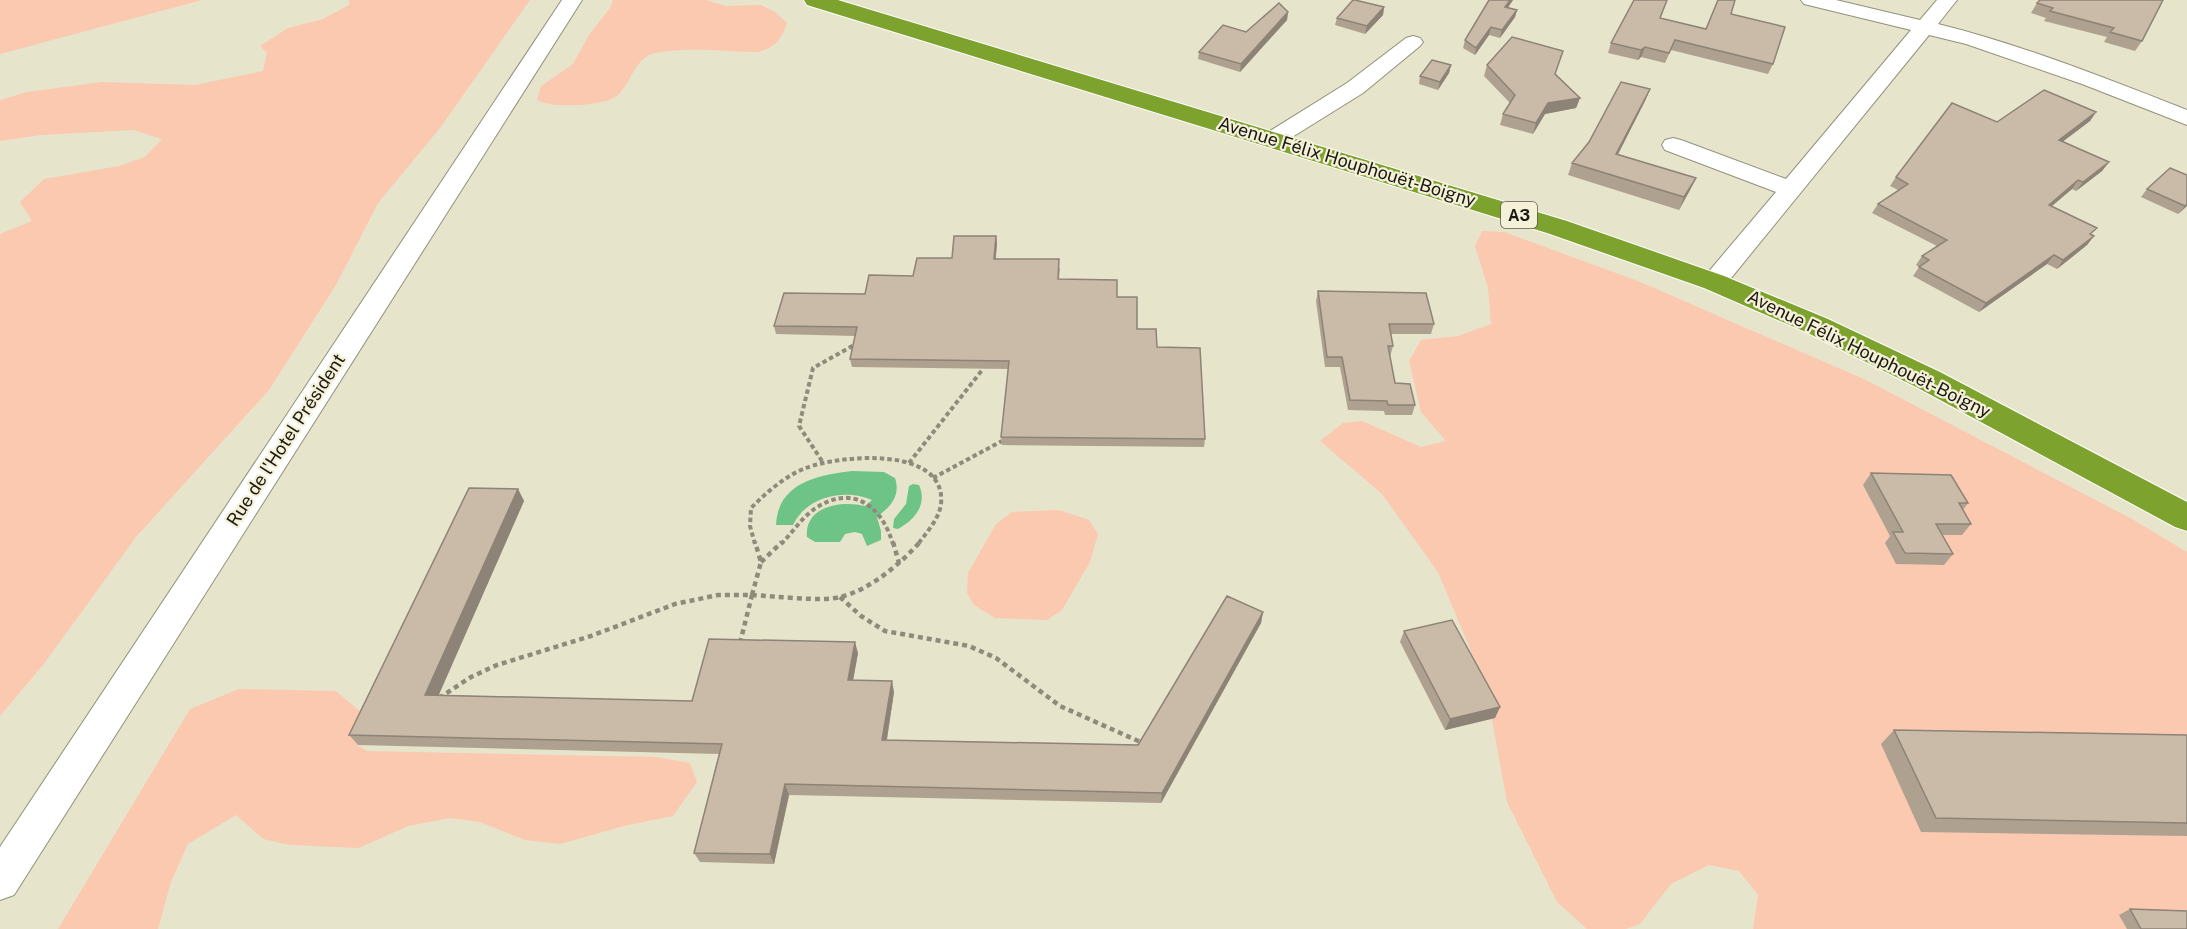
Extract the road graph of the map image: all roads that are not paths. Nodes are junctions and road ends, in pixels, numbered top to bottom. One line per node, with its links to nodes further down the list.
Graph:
1 (572, 0): 13 (street, Rue de l'Hotel Président)
2 (815, 0): 8 (highway, Avenue Félix Houphouët-Boigny / A3)
3 (1811, 0): 5 (street)
4 (1947, 0): 5 (street)
5 (1924, 26): 7 (street); 10 (street)
6 (1413, 42): 8 (street)
7 (2187, 118)
8 (1273, 139): 11 (highway, Avenue Félix Houphouët-Boigny / A3)
9 (1673, 145): 10 (street)
10 (1790, 189): 11 (street)
11 (1714, 282): 12 (highway, Avenue Félix Houphouët-Boigny / A3)
12 (2187, 518)
13 (0, 881)

